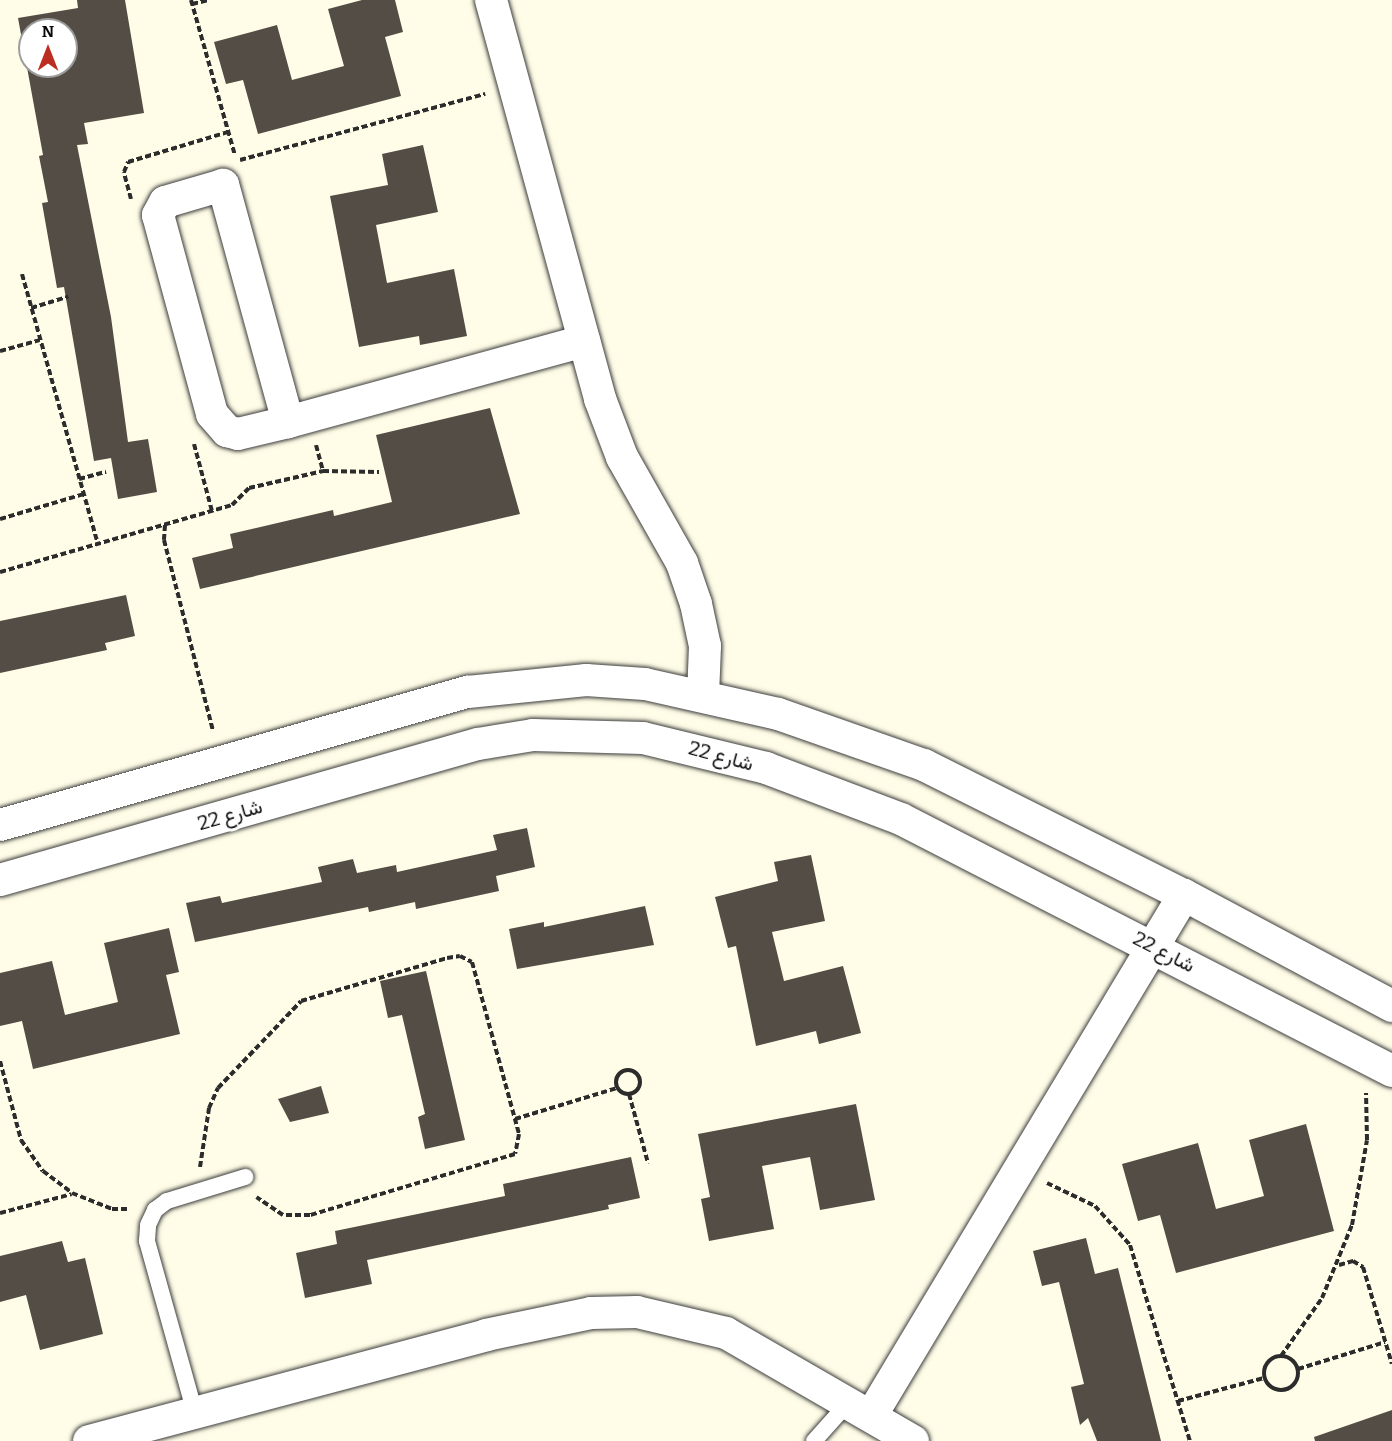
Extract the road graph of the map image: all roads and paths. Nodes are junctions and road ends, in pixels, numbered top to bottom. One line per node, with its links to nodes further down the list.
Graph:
1 (209, 0): 3 (path)
2 (491, 0): 4 (street)
3 (192, 4)
4 (514, 86): 5 (path); 10 (street)
5 (236, 161)
6 (22, 274): 8 (path)
7 (68, 297): 8 (path)
8 (31, 308): 9 (path)
9 (40, 340): 11 (path); 15 (path)
10 (584, 341): 12 (street); 21 (street)
11 (0, 351)
12 (288, 422): 12 (street)
13 (106, 472): 15 (path)
14 (379, 472): 18 (path)
15 (79, 479): 16 (path)
16 (84, 495): 17 (path); 19 (path)
17 (0, 519)
18 (165, 525): 19 (path); 22 (path)
19 (98, 545): 20 (path)
20 (0, 572)
21 (703, 694): 22 (street); 25 (street)
22 (221, 762): 23 (street)
23 (0, 825)
24 (0, 880): 26 (street, شارع 22)
25 (1184, 895): 26 (street); 27 (street)
26 (1154, 946): 28 (street, شارع 22); 35 (street)
27 (1392, 1006)
28 (1360, 1054): 30 (street, شارع 22); 41 (path)
29 (0, 1061): 38 (path)
30 (1392, 1071)
31 (617, 1088): 32 (path); 32 (path); 33 (path)
32 (629, 1094): 34 (path)
33 (515, 1119): 36 (path); 37 (path)
34 (648, 1163)
35 (1019, 1171): 47 (path); 48 (street)
36 (245, 1177): 37 (lane)
37 (196, 1192): 39 (lane)
38 (72, 1193): 39 (path); 40 (path)
39 (155, 1210): 49 (lane)
40 (0, 1213)
41 (1338, 1265): 42 (path); 43 (path)
42 (1385, 1342): 44 (path); 45 (path)
43 (1281, 1356): 45 (path); 46 (path)
44 (1392, 1364)
45 (1298, 1369): 46 (path)
46 (1264, 1378): 47 (path)
47 (1178, 1401): 53 (path)
48 (860, 1410): 49 (street); 51 (lane); 52 (street)
49 (195, 1413): 50 (street)
50 (89, 1441)
51 (814, 1441)
52 (913, 1441)
53 (1190, 1441)

